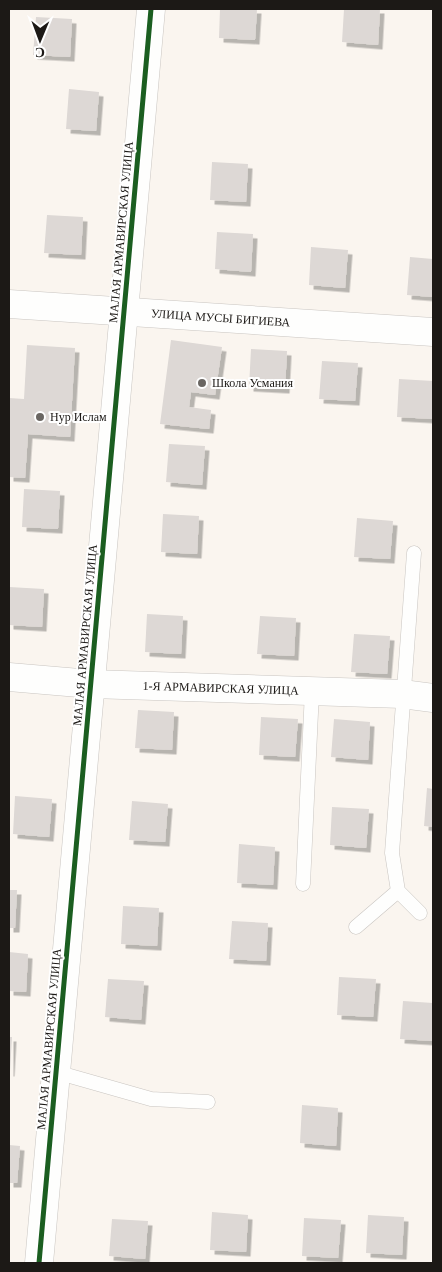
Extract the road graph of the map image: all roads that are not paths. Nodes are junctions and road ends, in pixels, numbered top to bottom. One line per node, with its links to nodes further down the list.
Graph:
1 (151, 9): 3 (street, МАЛАЯ АРМАВИРСКАЯ УЛИЦА)
2 (9, 304): 3 (street, УЛИЦА МУСЫ БИГИЕВА)
3 (124, 312): 4 (street, УЛИЦА МУСЫ БИГИЕВА); 7 (street, МАЛАЯ АРМАВИРСКАЯ УЛИЦА)
4 (433, 332)
5 (414, 552): 9 (lane)
6 (9, 677): 7 (street, 1-Я АРМАВИРСКАЯ УЛИЦА)
7 (91, 684): 8 (street, 1-Я АРМАВИРСКАЯ УЛИЦА); 15 (street, МАЛАЯ АРМАВИРСКАЯ УЛИЦА)
8 (312, 691): 9 (street, 1-Я АРМАВИРСКАЯ УЛИЦА); 11 (lane)
9 (402, 694): 10 (street, 1-Я АРМАВИРСКАЯ УЛИЦА); 12 (lane)
10 (433, 698)
11 (303, 884)
12 (398, 891): 13 (lane); 14 (lane)
13 (420, 913)
14 (356, 927)
15 (56, 1072): 16 (lane); 17 (street, МАЛАЯ АРМАВИРСКАЯ УЛИЦА)
16 (208, 1102)
17 (39, 1263)

